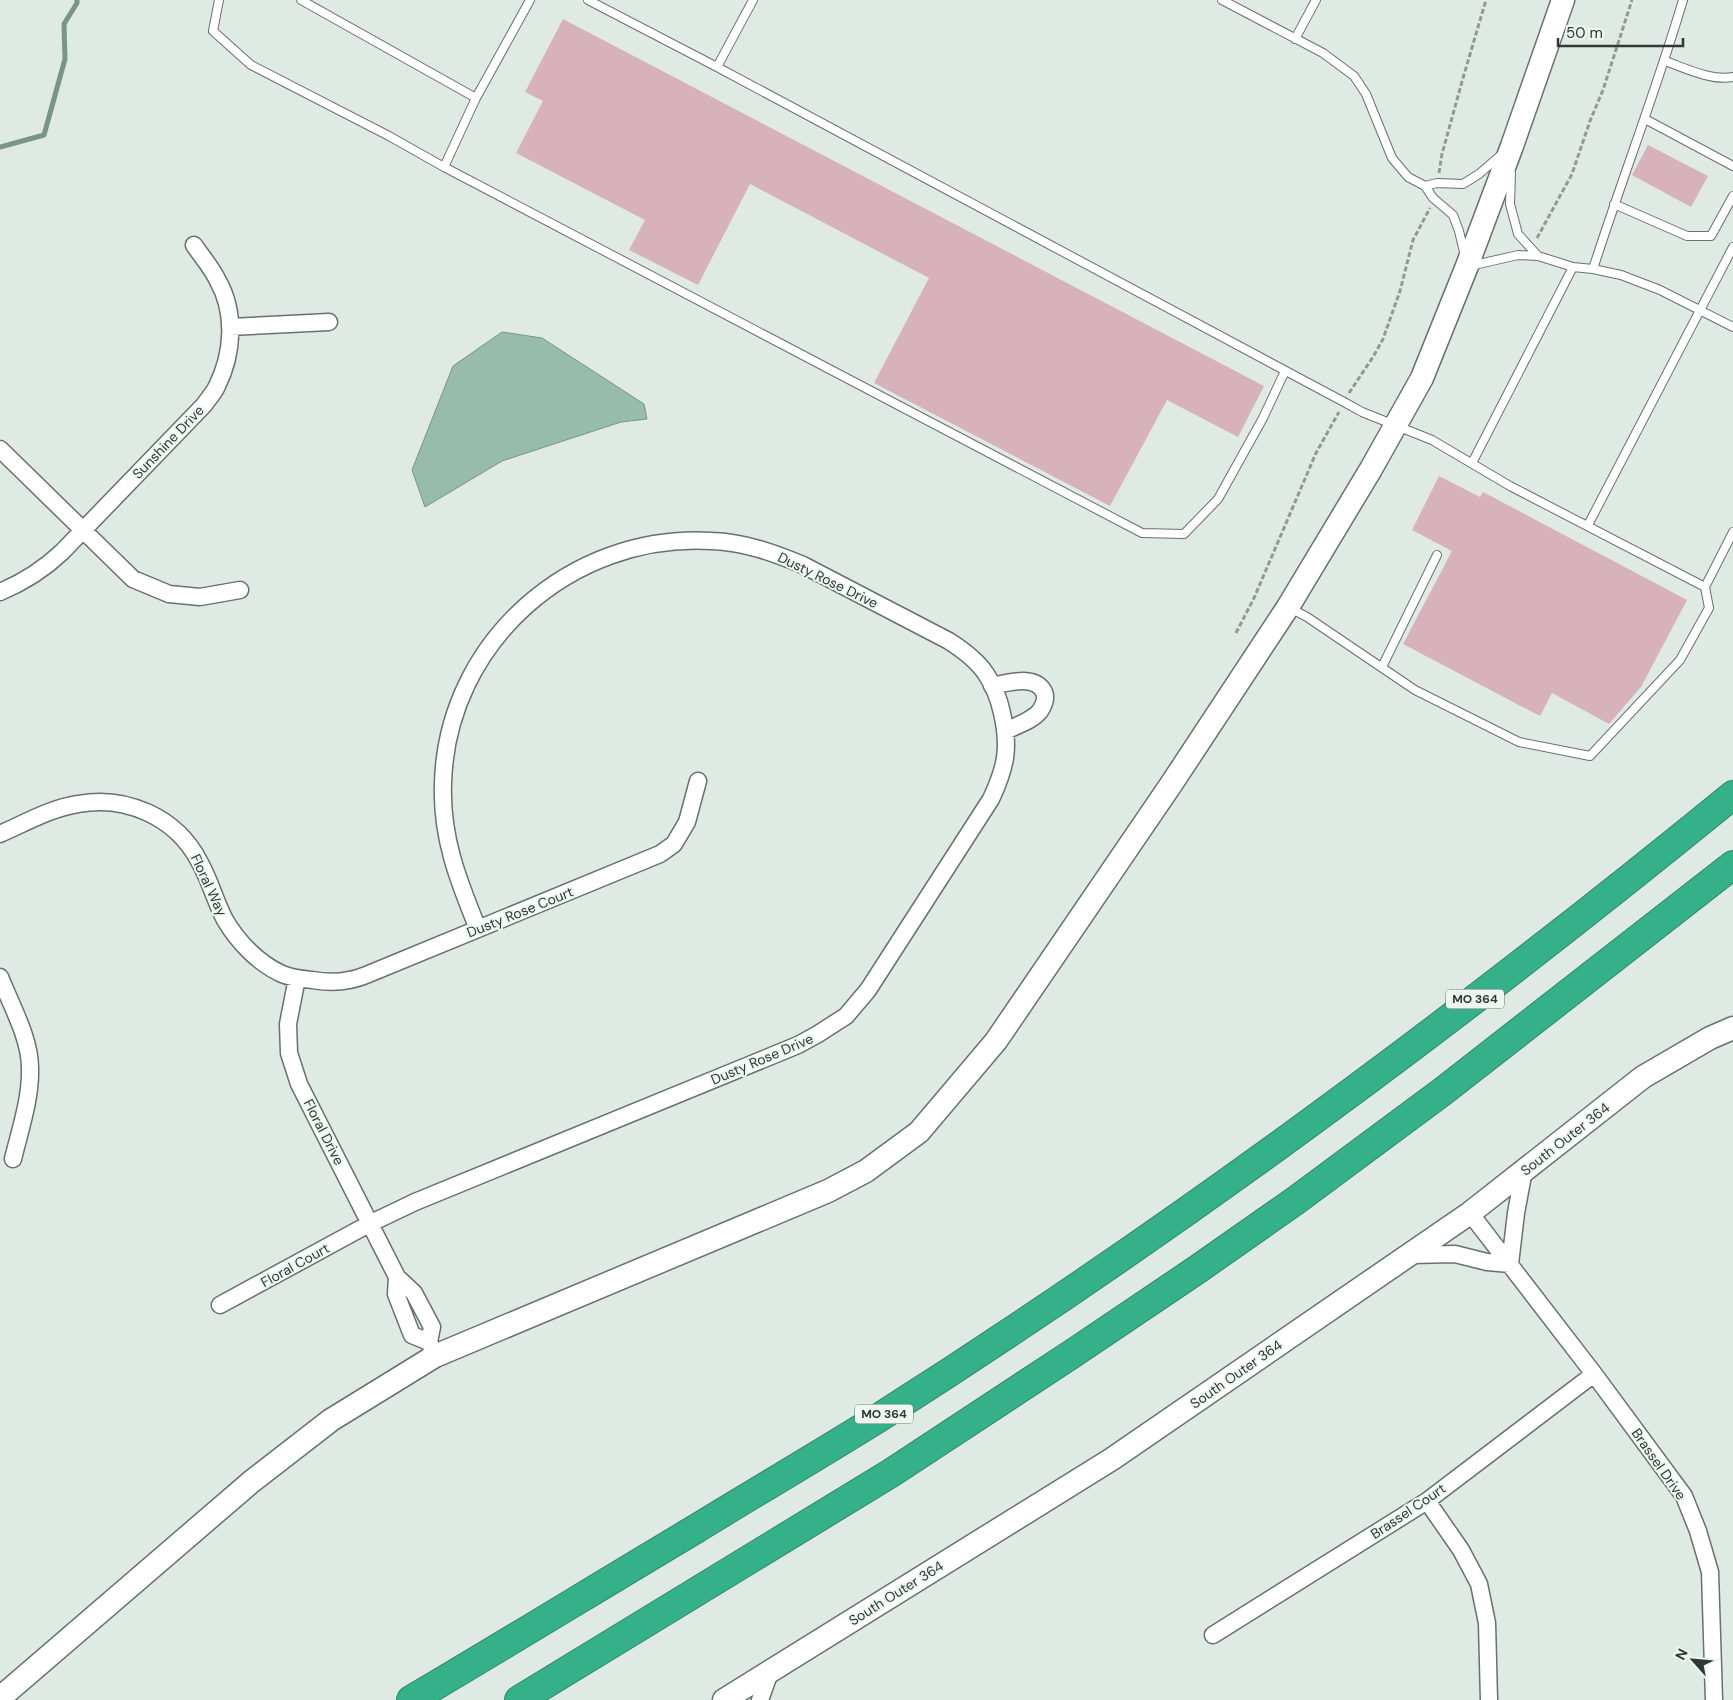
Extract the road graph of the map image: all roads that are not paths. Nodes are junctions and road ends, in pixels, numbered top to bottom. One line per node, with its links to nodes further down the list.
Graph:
1 (219, 0): 19 (lane)
2 (301, 0): 14 (lane)
3 (530, 0): 14 (lane)
4 (588, 0): 12 (lane)
5 (753, 0): 12 (lane)
6 (1222, 0): 10 (lane)
7 (1316, 0): 10 (lane)
8 (1563, 0): 16 (main road)
9 (1683, 0): 11 (lane)
10 (1295, 39): 20 (lane)
11 (1665, 61): 13 (lane); 15 (lane)
12 (717, 67): 33 (lane)
13 (1733, 77)
14 (476, 98): 19 (lane)
15 (1645, 119): 18 (lane); 22 (lane)
16 (1512, 146): 20 (lane); 25 (lane); 26 (main road)
17 (1733, 155): 18 (lane)
18 (1730, 165)
19 (444, 167): 33 (lane)
20 (1425, 186): 26 (lane)
21 (1733, 196): 22 (lane)
22 (1614, 204): 28 (lane)
23 (194, 245): 31 (street, Sunshine Drive)
24 (1733, 247): 29 (lane)
25 (1538, 256): 26 (lane); 27 (lane)
26 (1467, 266): 34 (main road)
27 (1573, 267): 28 (lane); 36 (lane)
28 (1593, 269): 29 (lane)
29 (1700, 310): 32 (lane); 37 (lane)
30 (329, 322): 31 (street)
31 (230, 327): 38 (street, Sunshine Drive)
32 (1733, 327)
33 (1285, 371): 34 (lane)
34 (1395, 425): 36 (lane); 44 (main road)
35 (0, 450): 38 (street)
36 (1472, 463): 37 (lane)
37 (1588, 526): 41 (lane)
38 (83, 531): 42 (street); 43 (street, Sunshine Drive)
39 (1733, 532): 41 (lane)
40 (1437, 555): 45 (lane)
41 (1705, 587): 45 (lane)
42 (240, 590)
43 (0, 592)
44 (1288, 607): 45 (lane); 67 (main road)
45 (1382, 667)
46 (992, 686): 47 (street, Dusty Rose Drive); 47 (street); 56 (street, Dusty Rose Drive)
47 (1006, 731): 63 (street, Dusty Rose Drive)
48 (1733, 774): 55 (highway)
49 (698, 781): 56 (street, Dusty Rose Court)
50 (1733, 795): 55 (highway, MO 364)
51 (0, 834): 58 (street, Floral Way)
52 (1733, 865): 54 (highway)
53 (1733, 874): 54 (highway)
54 (1705, 889): 74 (highway)
55 (1608, 896): 73 (highway, MO 364)
56 (478, 929): 58 (street, Dusty Rose Court)
57 (0, 977): 60 (street)
58 (297, 978): 63 (street, Floral Drive)
59 (1733, 1028): 61 (main road, South Outer 364)
60 (13, 1159)
61 (1524, 1170): 62 (main road, South Outer 364); 65 (street)
62 (1470, 1212): 64 (main road, South Outer 364); 65 (street, Brassel Drive)
63 (369, 1224): 66 (street, Floral Court); 67 (street, Floral Drive)
64 (1408, 1255): 65 (street); 71 (main road, South Outer 364)
65 (1510, 1264): 68 (street, Brassel Drive)
66 (220, 1305)
67 (432, 1349): 72 (main road)
68 (1594, 1374): 69 (street, Brassel Court); 78 (street, Brassel Drive)
69 (1427, 1501): 70 (street, Brassel Court); 77 (street)
70 (1213, 1635)
71 (770, 1672): 75 (main road, South Outer 364); 76 (street)
72 (0, 1698)
73 (411, 1700)
74 (519, 1700)
75 (724, 1700)
76 (760, 1700)
77 (1489, 1700)
78 (1714, 1700)

